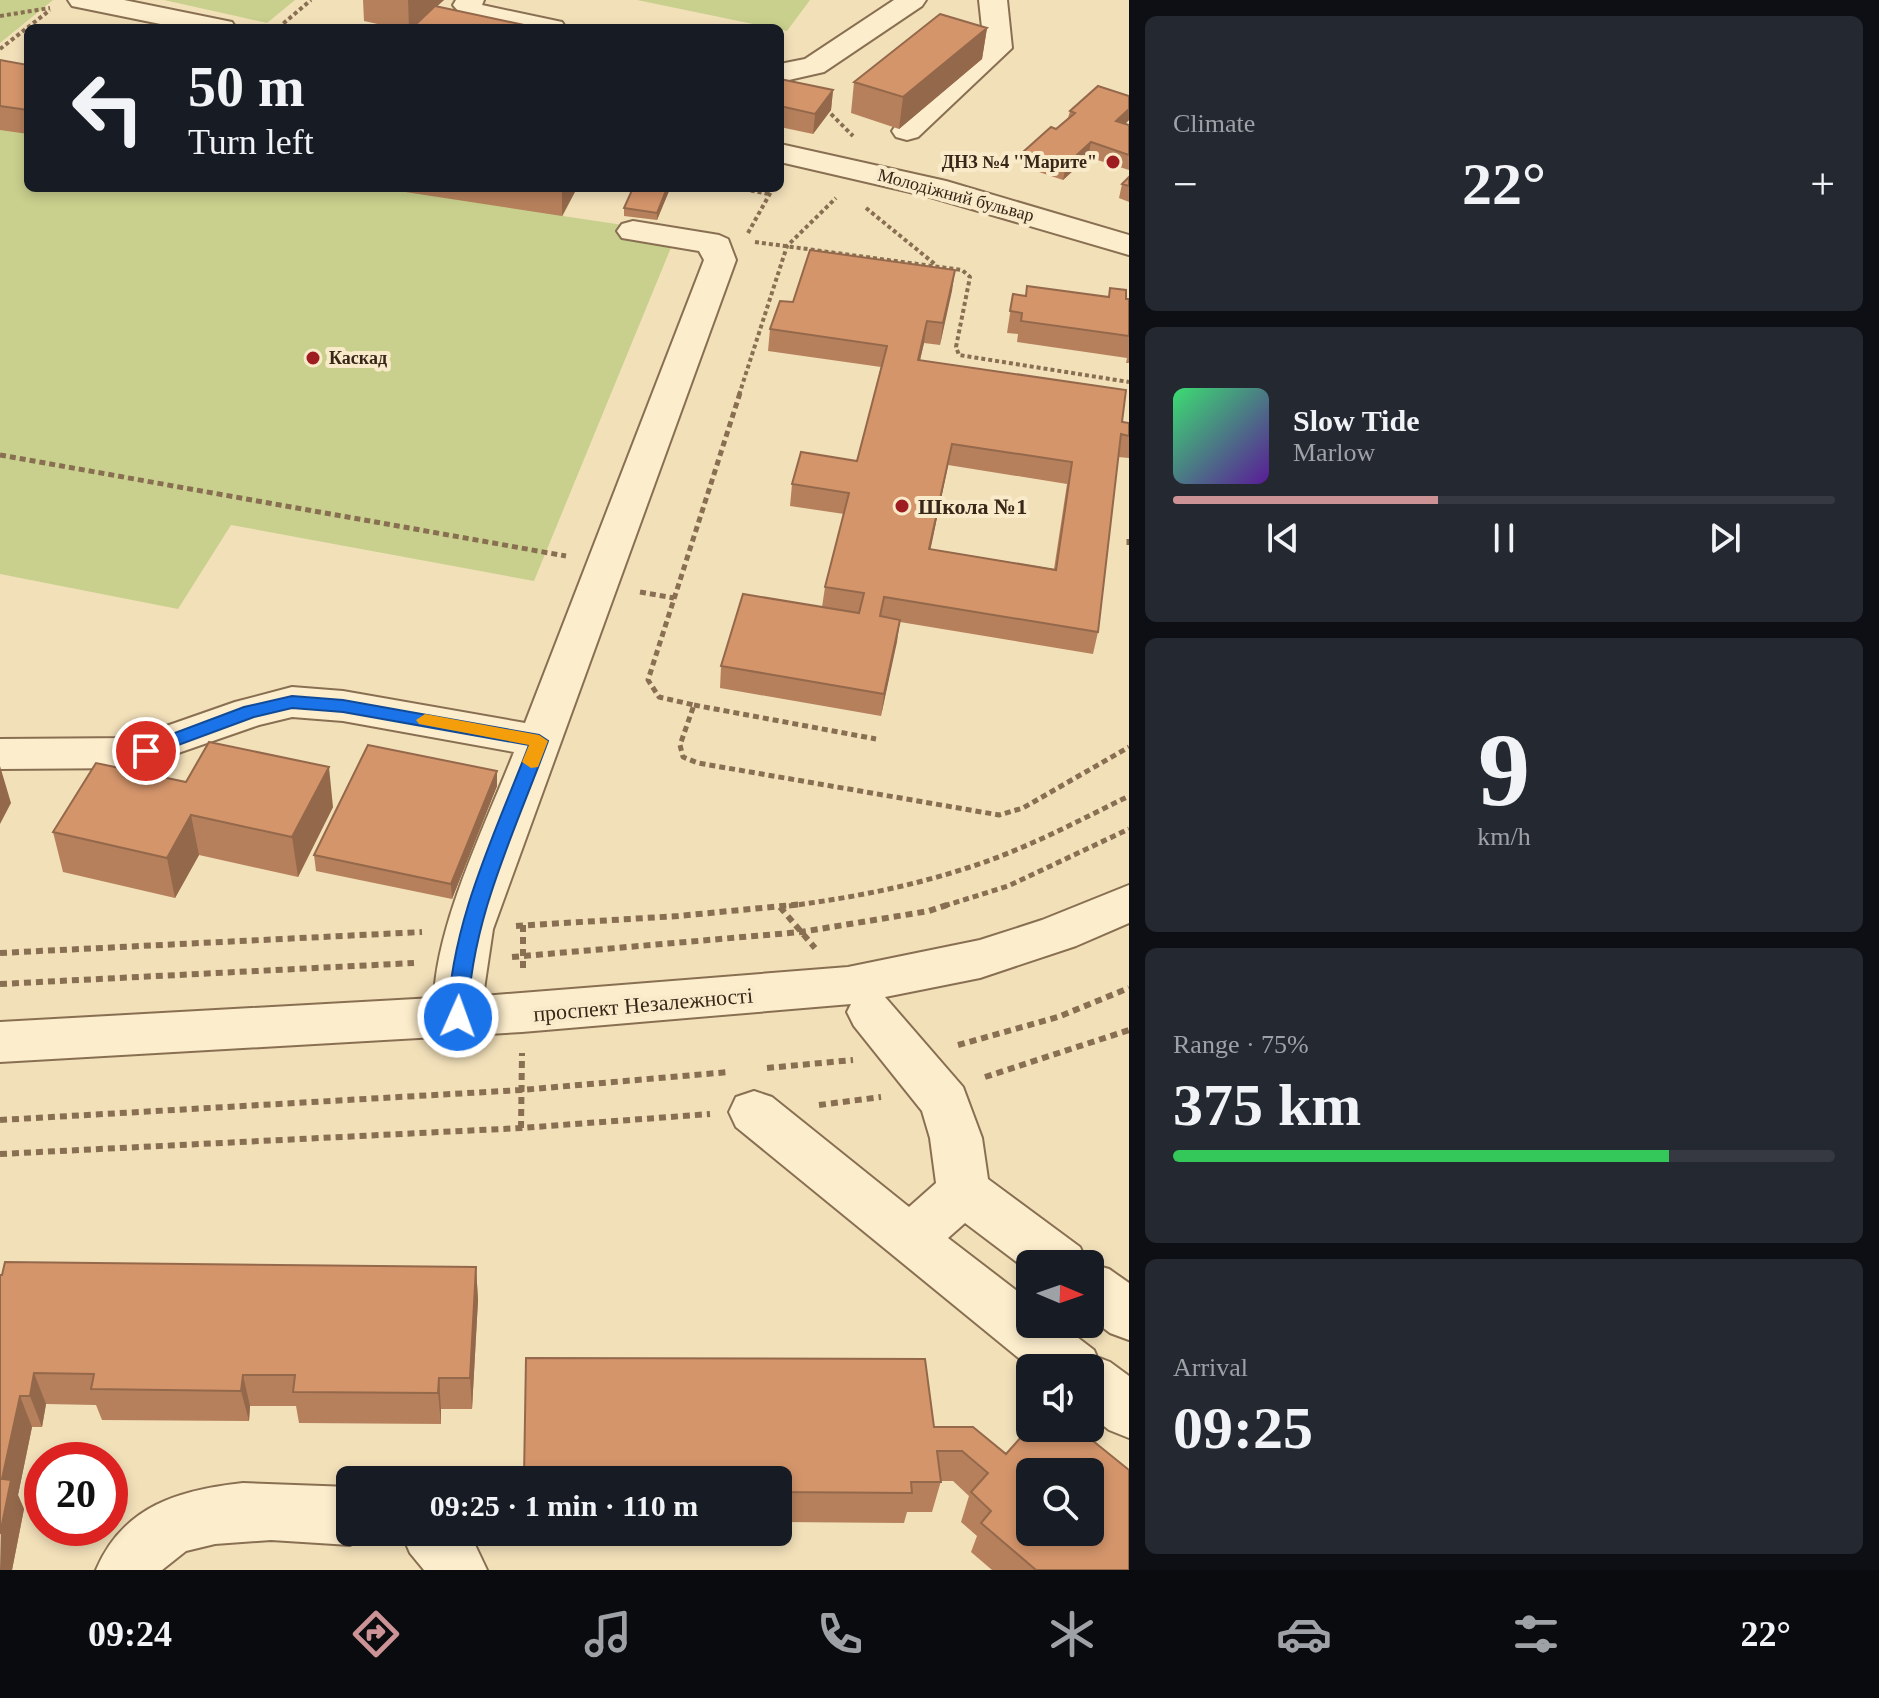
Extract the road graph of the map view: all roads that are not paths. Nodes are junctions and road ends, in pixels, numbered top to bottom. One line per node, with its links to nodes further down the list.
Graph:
1 (82, 0): 5 (street)
2 (470, 0): 6 (street)
3 (912, 0): 7 (street)
4 (993, 0): 8 (street)
5 (202, 24)
6 (533, 24)
7 (784, 73)
8 (907, 131)
9 (784, 155): 11 (street, Молодіжний бульвар)
10 (633, 231): 12 (street)
11 (1129, 245)
12 (539, 741): 13 (street); 16 (street)
13 (0, 754)
14 (1129, 903): 16 (street, проспект Незалежності)
15 (871, 1012): 19 (street)
16 (458, 1017): 17 (street, проспект Незалежності)
17 (0, 1042)
18 (753, 1084): 20 (street)
19 (963, 1191): 20 (street); 21 (street)
20 (910, 1240): 24 (street)
21 (1042, 1250)
22 (1104, 1296): 23 (street)
23 (1129, 1315)
24 (1056, 1354)
25 (1104, 1391): 26 (street)
26 (1129, 1411)
27 (336, 1516): 29 (street)
28 (441, 1546): 30 (street)
29 (126, 1570)
30 (457, 1570)

